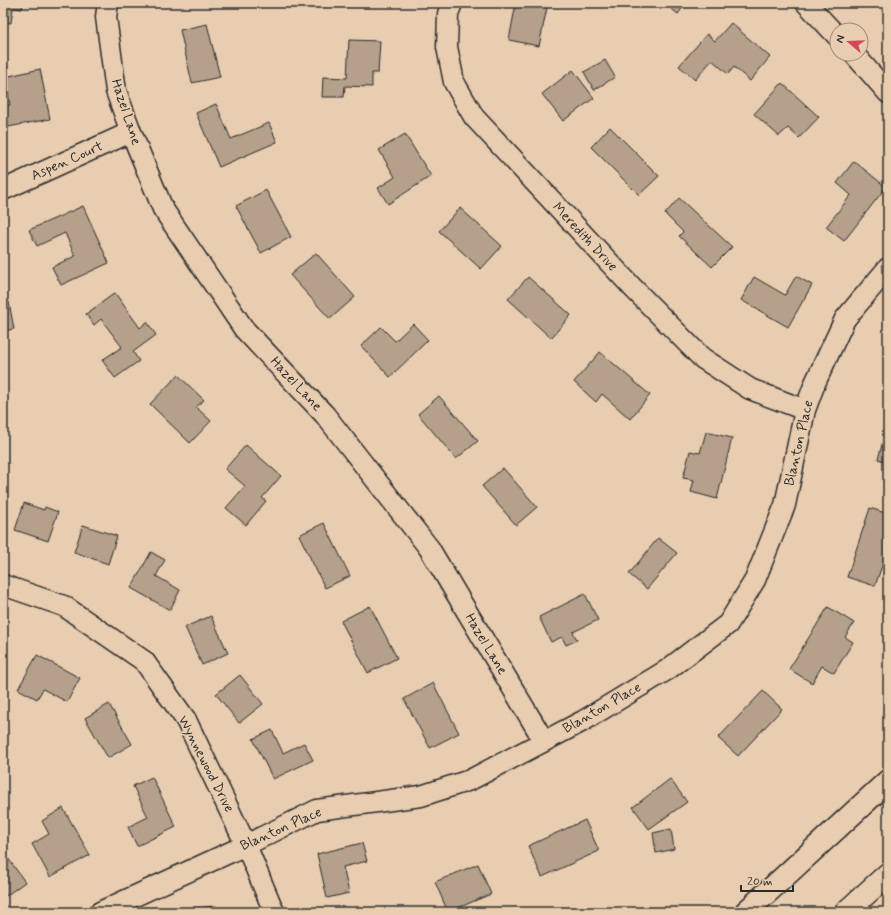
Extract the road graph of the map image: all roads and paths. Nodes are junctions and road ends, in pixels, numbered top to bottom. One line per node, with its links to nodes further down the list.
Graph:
1 (108, 3): 7 (street, Hazel Lane)
2 (452, 3): 10 (street, Meredith Drive)
3 (806, 3): 4 (street)
4 (829, 27)
5 (861, 62): 6 (street)
6 (888, 93)
7 (131, 132): 8 (street, Aspen Court); 12 (street, Hazel Lane)
8 (3, 190)
9 (888, 268): 10 (street, Blanton Place)
10 (805, 410): 12 (street, Blanton Place)
11 (3, 585): 14 (street, Wynnewood Drive)
12 (544, 741): 14 (street, Blanton Place)
13 (888, 781): 18 (street)
14 (246, 844): 16 (street, Blanton Place); 17 (street, Wynnewood Drive)
15 (888, 874): 19 (street)
16 (100, 912)
17 (274, 912)
18 (746, 912)
19 (846, 912)

